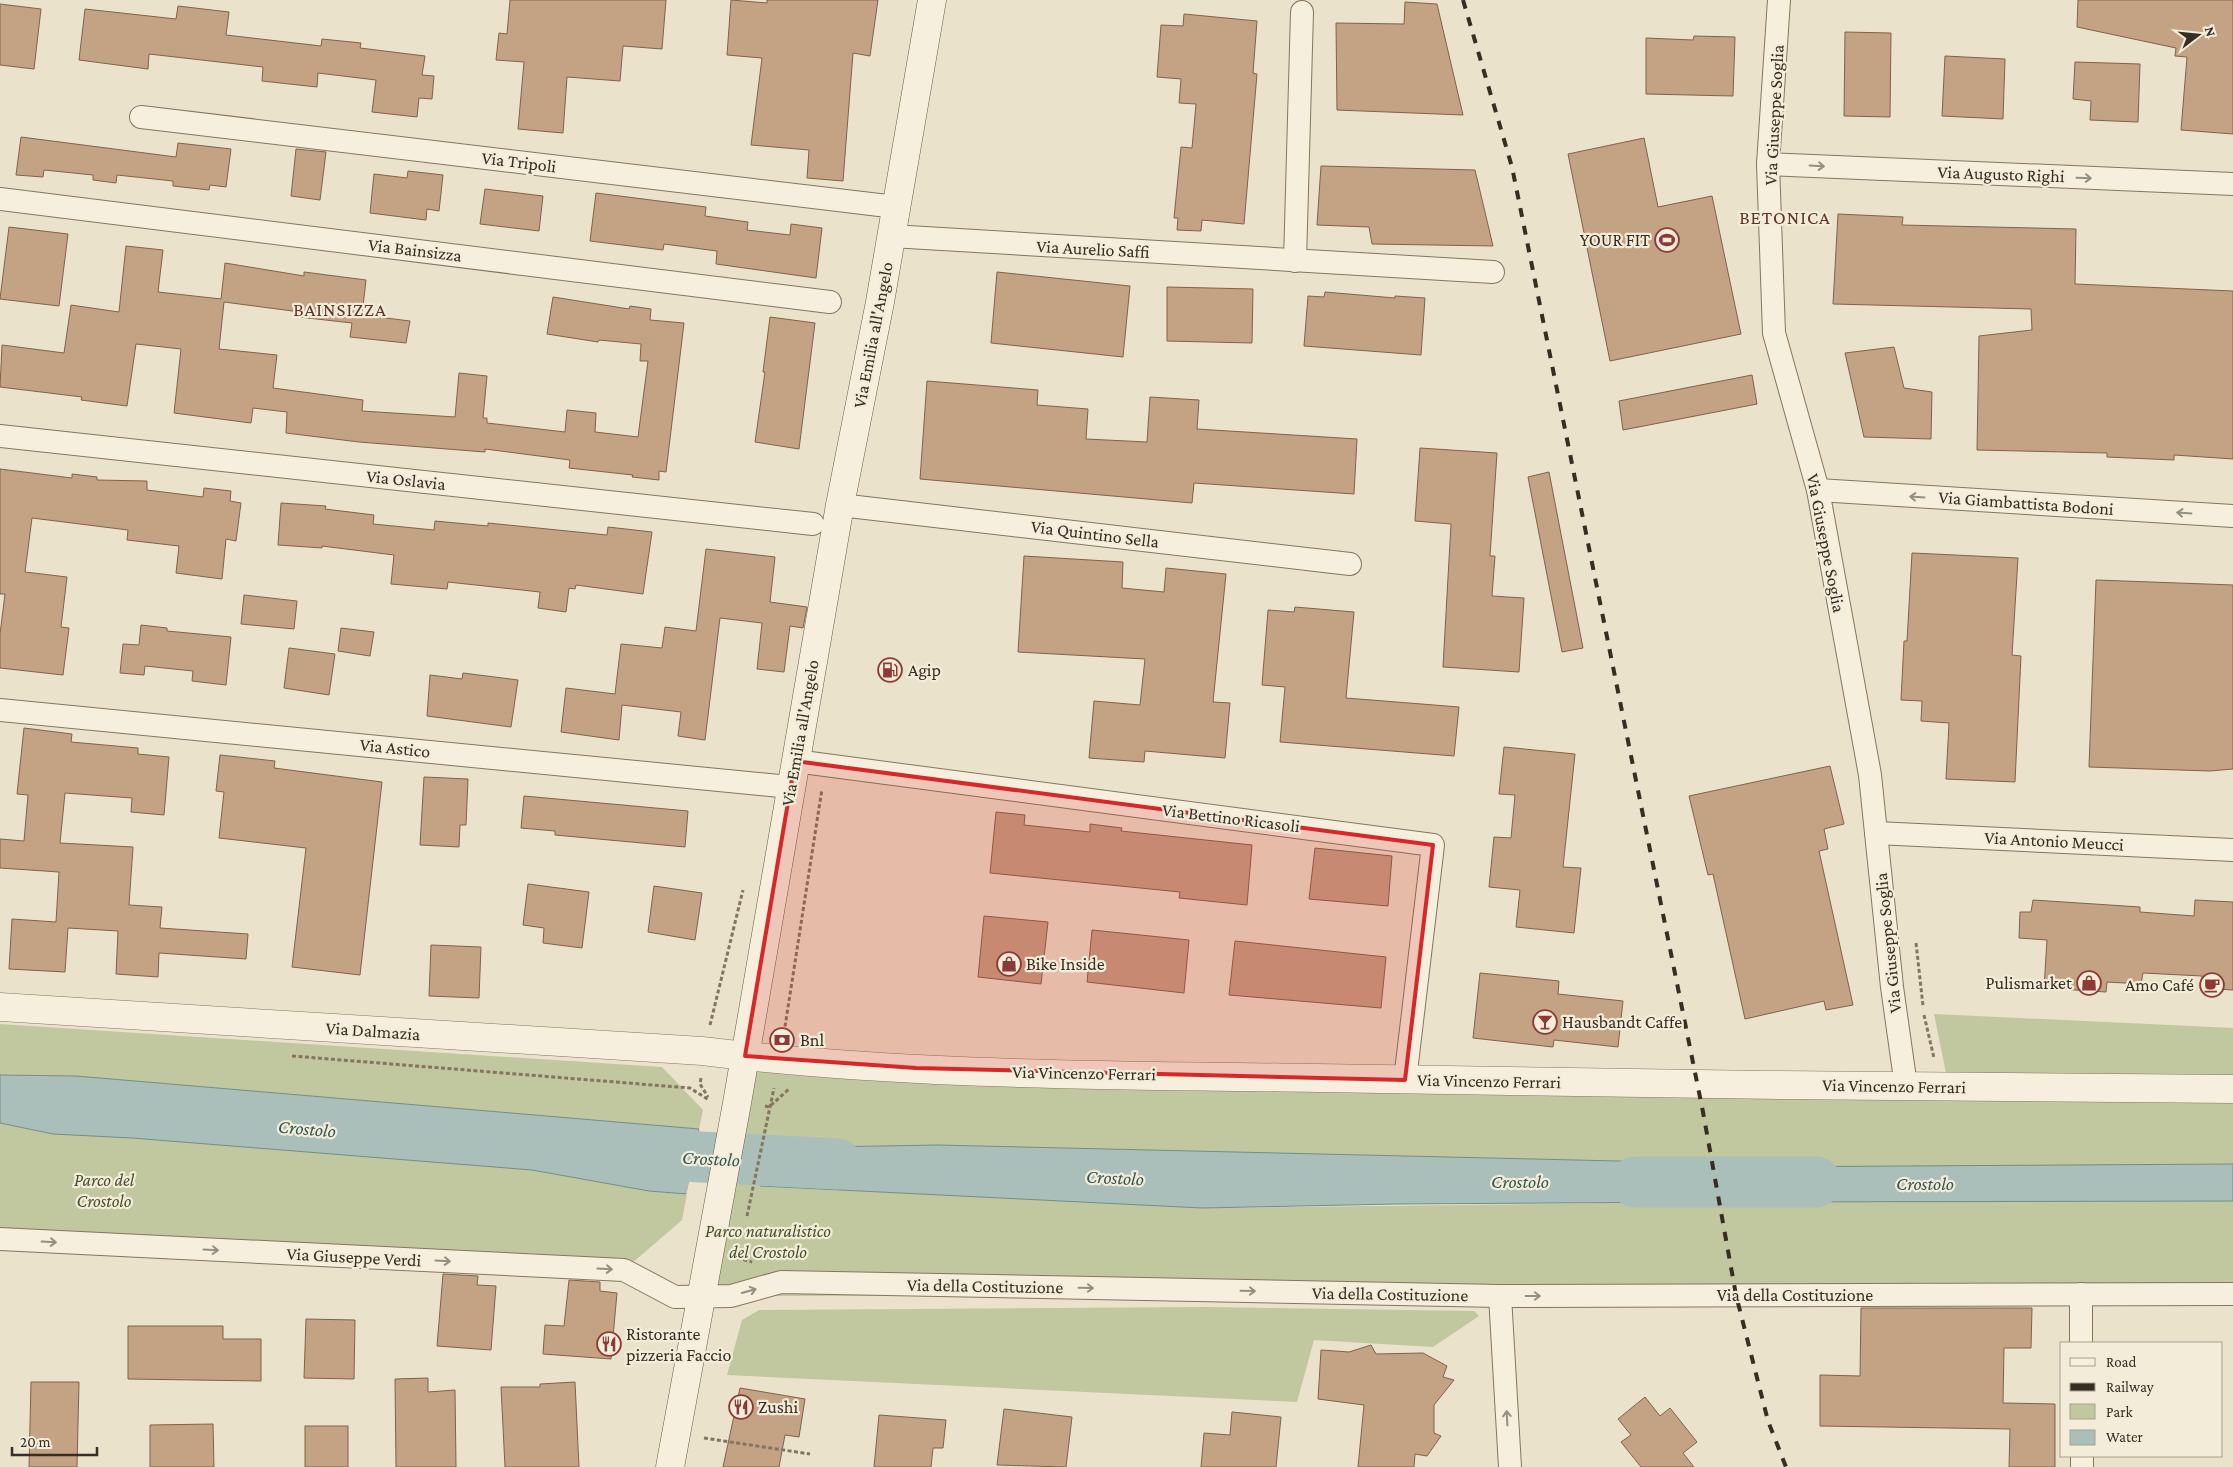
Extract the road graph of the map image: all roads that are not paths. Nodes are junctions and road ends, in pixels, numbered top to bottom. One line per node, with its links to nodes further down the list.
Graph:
1 (932, 0): 8 (street, Via Emilia all'Angelo)
2 (1779, 0): 5 (street, Via Giuseppe Soglia)
3 (1302, 12): 10 (street)
4 (141, 117): 8 (street, Via Tripoli)
5 (1768, 164): 6 (street, Via Augusto Righi, one-way to 6); 14 (street, Via Giuseppe Soglia)
6 (2233, 184)
7 (0, 198): 12 (street, Via Bainsizza)
8 (896, 207): 9 (street, Via Emilia all'Angelo)
9 (891, 236): 10 (street, Via Aurelio Saffi); 15 (street, Via Emilia all'Angelo)
10 (1295, 261): 11 (street, Via Aurelio Saffi)
11 (1493, 272)
12 (830, 302)
13 (0, 436): 17 (street, Via Oslavia)
14 (1818, 490): 16 (street, Via Giambattista Bodoni, one-way to 14); 21 (street, Via Giuseppe Soglia)
15 (840, 505): 18 (street, Via Quintino Sella); 20 (street, Via Emilia all'Angelo)
16 (2233, 516)
17 (813, 524)
18 (1350, 564)
19 (0, 710): 20 (street, Via Astico)
20 (792, 774): 24 (street, Via Emilia all'Angelo); 25 (street, Via Bettino Ricasoli)
21 (1876, 832): 22 (street, Via Antonio Meucci); 26 (street, Via Giuseppe Soglia)
22 (2233, 850)
23 (0, 1007): 24 (street, Via Dalmazia)
24 (745, 1056): 25 (street, Via Vincenzo Ferrari); 31 (street, Via Emilia all'Angelo)
25 (1405, 1080): 26 (street, Via Vincenzo Ferrari)
26 (1906, 1086): 27 (street, Via Vincenzo Ferrari)
27 (2233, 1089)
28 (0, 1239): 31 (street, Via Giuseppe Verdi, one-way to 31)
29 (2081, 1294): 30 (street, Via della Costituzione); 32 (street, Via della Costituzione, one-way to 29); 33 (street)
30 (2233, 1294)
31 (702, 1296): 32 (street, Via della Costituzione, one-way to 32); 34 (street, Via Emilia all'Angelo)
32 (1500, 1296): 35 (street, one-way to 32)
33 (2081, 1342)
34 (670, 1467)
35 (1510, 1467)

